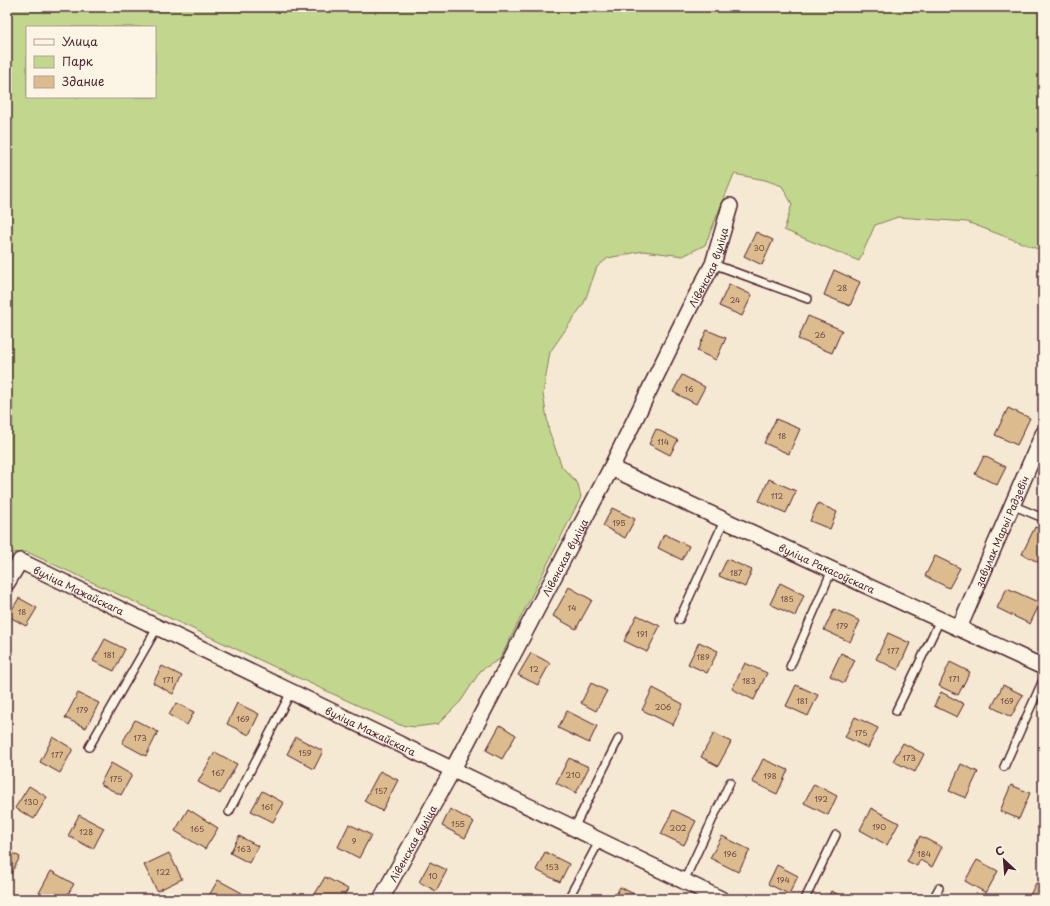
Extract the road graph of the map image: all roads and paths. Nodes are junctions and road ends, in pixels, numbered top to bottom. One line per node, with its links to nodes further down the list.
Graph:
1 (730, 206): 2 (street, Лівенская вуліца)
2 (712, 264): 3 (lane); 5 (street, Лівенская вуліца)
3 (808, 299)
4 (1043, 434): 6 (street, завулак Марыі Радзевіч)
5 (611, 468): 8 (street, вуліца Ракасоўскага); 23 (street, Лівенская вуліца)
6 (1012, 505): 7 (lane); 14 (street, завулак Марыі Радзевіч)
7 (1043, 518)
8 (724, 521): 9 (street, вуліца Ракасоўскага); 11 (lane)
9 (832, 570): 12 (street, вуліца Ракасоўскага); 15 (lane)
10 (7, 583): 13 (street, вуліца Мажайскага)
11 (679, 620)
12 (940, 620): 14 (street, вуліца Ракасоўскага); 19 (lane)
13 (157, 628): 18 (street, вуліца Мажайскага); 21 (lane)
14 (959, 628): 16 (street, вуліца Ракасоўскага)
15 (790, 667)
16 (1043, 667)
17 (1043, 680): 22 (lane)
18 (291, 692): 23 (street, вуліца Мажайскага); 25 (lane)
19 (896, 711)
20 (619, 738): 26 (lane)
21 (89, 747)
22 (1004, 767)
23 (453, 769): 26 (street, вуліца Мажайскага); 31 (street, Лівенская вуліца)
24 (730, 782): 29 (lane)
25 (229, 812)
26 (574, 828): 28 (street, вуліца Мажайскага)
27 (836, 835): 34 (lane)
28 (600, 840): 29 (street, вуліца Мажайскага); 32 (lane)
29 (684, 881): 33 (street, вуліца Мажайскага)
30 (939, 888): 35 (lane)
31 (381, 899)
32 (568, 899)
33 (721, 899)
34 (805, 899)
35 (933, 899)

